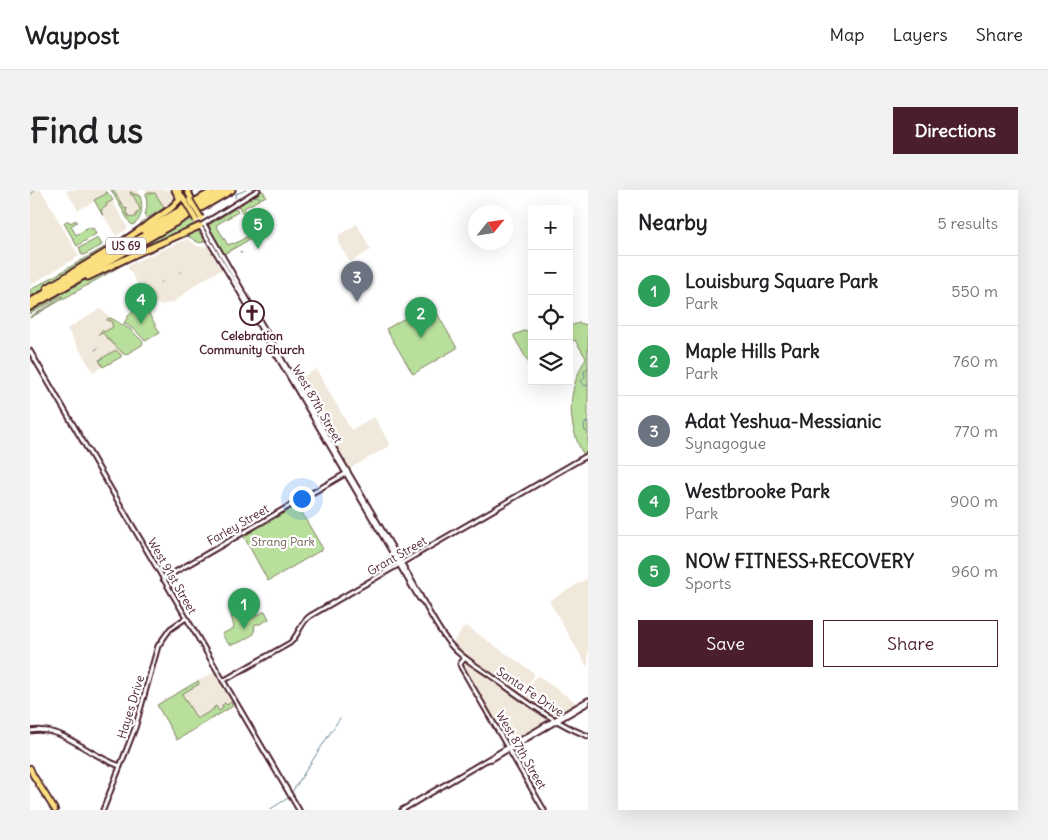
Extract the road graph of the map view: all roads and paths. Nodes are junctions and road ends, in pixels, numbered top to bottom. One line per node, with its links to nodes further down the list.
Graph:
1 (177, 190): 7 (main road, West 87th Street); 9 (highway)
2 (186, 190): 7 (highway)
3 (212, 190): 9 (highway)
4 (223, 190): 13 (highway, US 69)
5 (258, 190): 8 (street)
6 (232, 191): 12 (highway, US 69)
7 (188, 202): 8 (main road, West 87th Street, bridge)
8 (202, 225): 10 (street, West 87th Street); 11 (street, West 87th Street); 12 (highway)
9 (118, 245): 13 (highway)
10 (211, 246): 11 (street); 17 (street, West 87th Street)
11 (224, 258): 17 (street, West 87th Street)
12 (68, 285): 14 (highway, US 69)
13 (30, 300)
14 (30, 307)
15 (30, 351): 19 (street, West 91st Street)
16 (588, 456): 18 (street, Grant Street)
17 (347, 473): 18 (street, West 87th Street); 19 (street, Farley Street)
18 (401, 564): 21 (street, West 87th Street); 22 (street, Grant Street)
19 (164, 579): 20 (street, West 91st Street)
20 (186, 618): 22 (street, West 91st Street); 28 (street, Hayes Drive)
21 (465, 658): 24 (street, Santa Fe Drive); 27 (street, West 87th Street)
22 (223, 681): 33 (street, West 91st Street)
23 (588, 702): 24 (street)
24 (556, 720): 26 (street, Santa Fe Drive); 27 (street)
25 (30, 731): 28 (street)
26 (588, 736)
27 (508, 748): 34 (street); 35 (street, West 87th Street)
28 (120, 766): 32 (street, Hayes Drive)
29 (30, 768): 30 (main road)
30 (31, 774): 31 (main road)
31 (53, 810)
32 (102, 810)
33 (299, 810)
34 (402, 810)
35 (544, 810)

